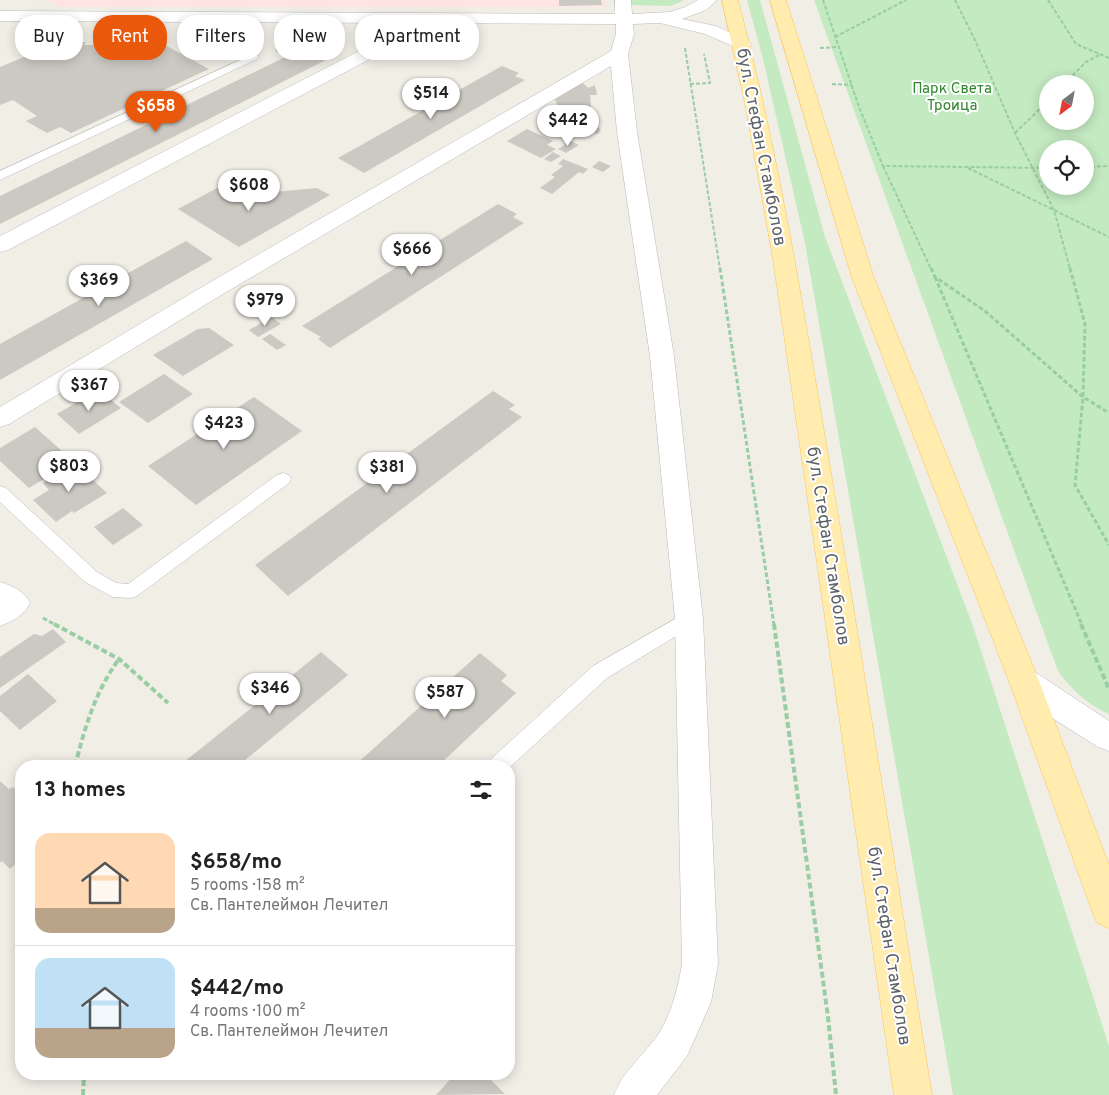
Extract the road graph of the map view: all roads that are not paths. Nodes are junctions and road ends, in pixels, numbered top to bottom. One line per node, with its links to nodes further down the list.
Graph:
1 (623, 0): 12 (street)
2 (709, 0): 13 (street)
3 (730, 0): 14 (main road, бул. Стефан Стамболов)
4 (778, 0): 24 (main road)
5 (0, 1): 7 (street)
6 (15, 15): 9 (street)
7 (22, 15)
8 (83, 15): 10 (street)
9 (0, 16)
10 (355, 18)
11 (479, 18): 12 (street)
12 (626, 19): 13 (street); 15 (street)
13 (650, 19): 14 (street)
14 (742, 45): 29 (main road, бул. Стефан Стамболов)
15 (619, 54): 20 (street); 23 (street)
16 (247, 60): 18 (lane)
17 (355, 60): 19 (street)
18 (0, 176)
19 (0, 245)
20 (0, 418)
21 (283, 480): 22 (lane)
22 (0, 492)
23 (689, 619): 26 (lane); 28 (street)
24 (1024, 681): 25 (street); 27 (main road)
25 (1109, 737)
26 (505, 760)
27 (1109, 911)
28 (632, 1095)
29 (913, 1095)

